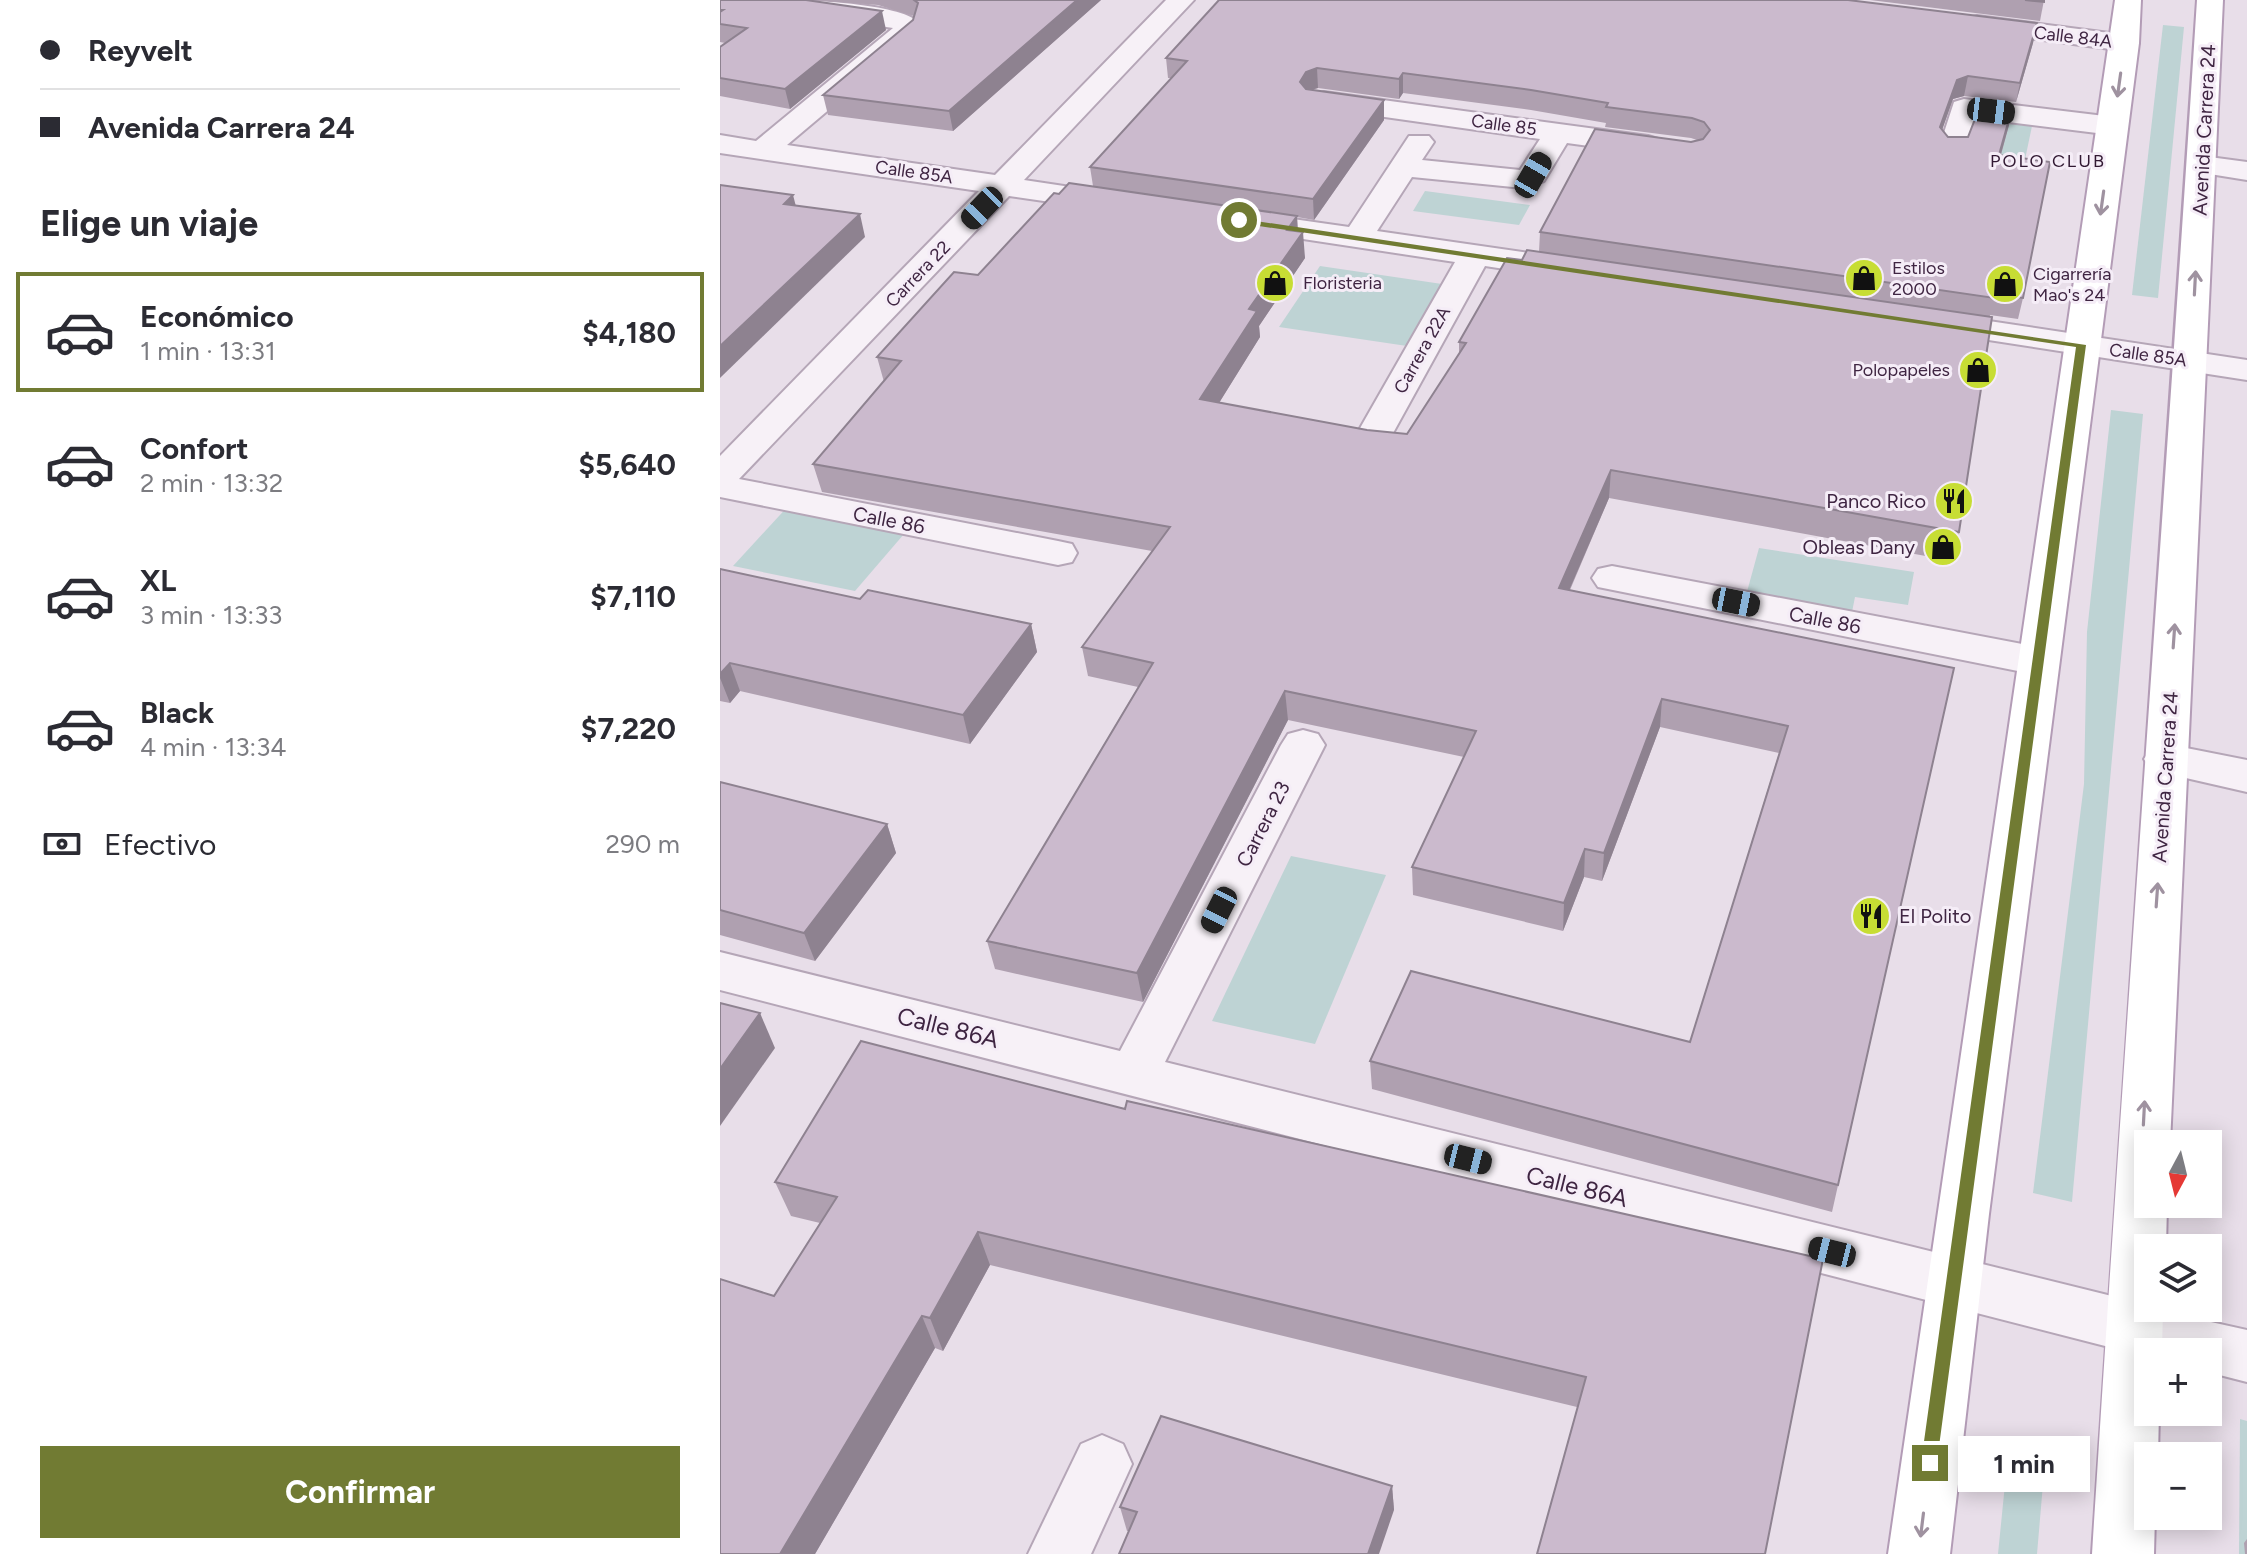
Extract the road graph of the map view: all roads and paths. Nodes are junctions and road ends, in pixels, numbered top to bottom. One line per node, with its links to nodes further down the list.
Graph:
1 (798, 0): 14 (street)
2 (1181, 0): 18 (street, Carrera 22)
3 (2128, 0): 6 (main road)
4 (2210, 0): 15 (main road, Avenida Carrera 24)
5 (1949, 21): 6 (street, Calle 84A)
6 (2125, 43): 9 (main road, one-way to 9)
7 (1318, 100): 8 (street, Calle 85)
8 (1436, 116): 10 (street, Calle 85); 16 (street)
9 (2113, 126): 13 (street); 25 (main road, one-way to 25)
10 (1558, 133): 12 (street, Calle 85); 16 (street)
11 (720, 144): 14 (street, Calle 85A)
12 (1676, 148)
13 (1954, 148)
14 (763, 150): 18 (street, Calle 85A)
15 (2202, 165): 17 (street); 26 (main road, Avenida Carrera 24, one-way to 15)
16 (1403, 167): 21 (street)
17 (2247, 171)
18 (1004, 186): 19 (street, Calle 85A); 29 (street, Carrera 22)
19 (1142, 206)
20 (1204, 215): 21 (street)
21 (1357, 238): 22 (street)
22 (1475, 255): 23 (street); 28 (street, Carrera 22A)
23 (1600, 274)
24 (1897, 318): 25 (street, Calle 85A)
25 (2081, 345): 26 (street, Calle 85A); 33 (main road)
26 (2191, 361): 27 (street, Calle 85A); 35 (main road, Avenida Carrera 24, one-way to 26)
27 (2247, 370)
28 (1369, 444)
29 (720, 477)
30 (720, 486): 31 (street, Calle 86)
31 (1058, 553)
32 (1612, 578): 33 (street, Calle 86)
33 (2038, 661): 39 (main road)
34 (1303, 745): 38 (street, Carrera 23)
35 (2166, 759): 36 (street); 40 (main road, Avenida Carrera 24, one-way to 35)
36 (2247, 776)
37 (720, 971): 38 (street, Calle 86A)
38 (1134, 1074): 39 (street, Calle 86A)
39 (1953, 1281): 40 (street, Calle 86A); 44 (main road, one-way to 44)
40 (2133, 1328): 41 (street, Calle 86A); 45 (main road, Avenida Carrera 24)
41 (2247, 1356)
42 (1102, 1464): 43 (street)
43 (1059, 1554)
44 (1919, 1554)
45 (2123, 1554)

